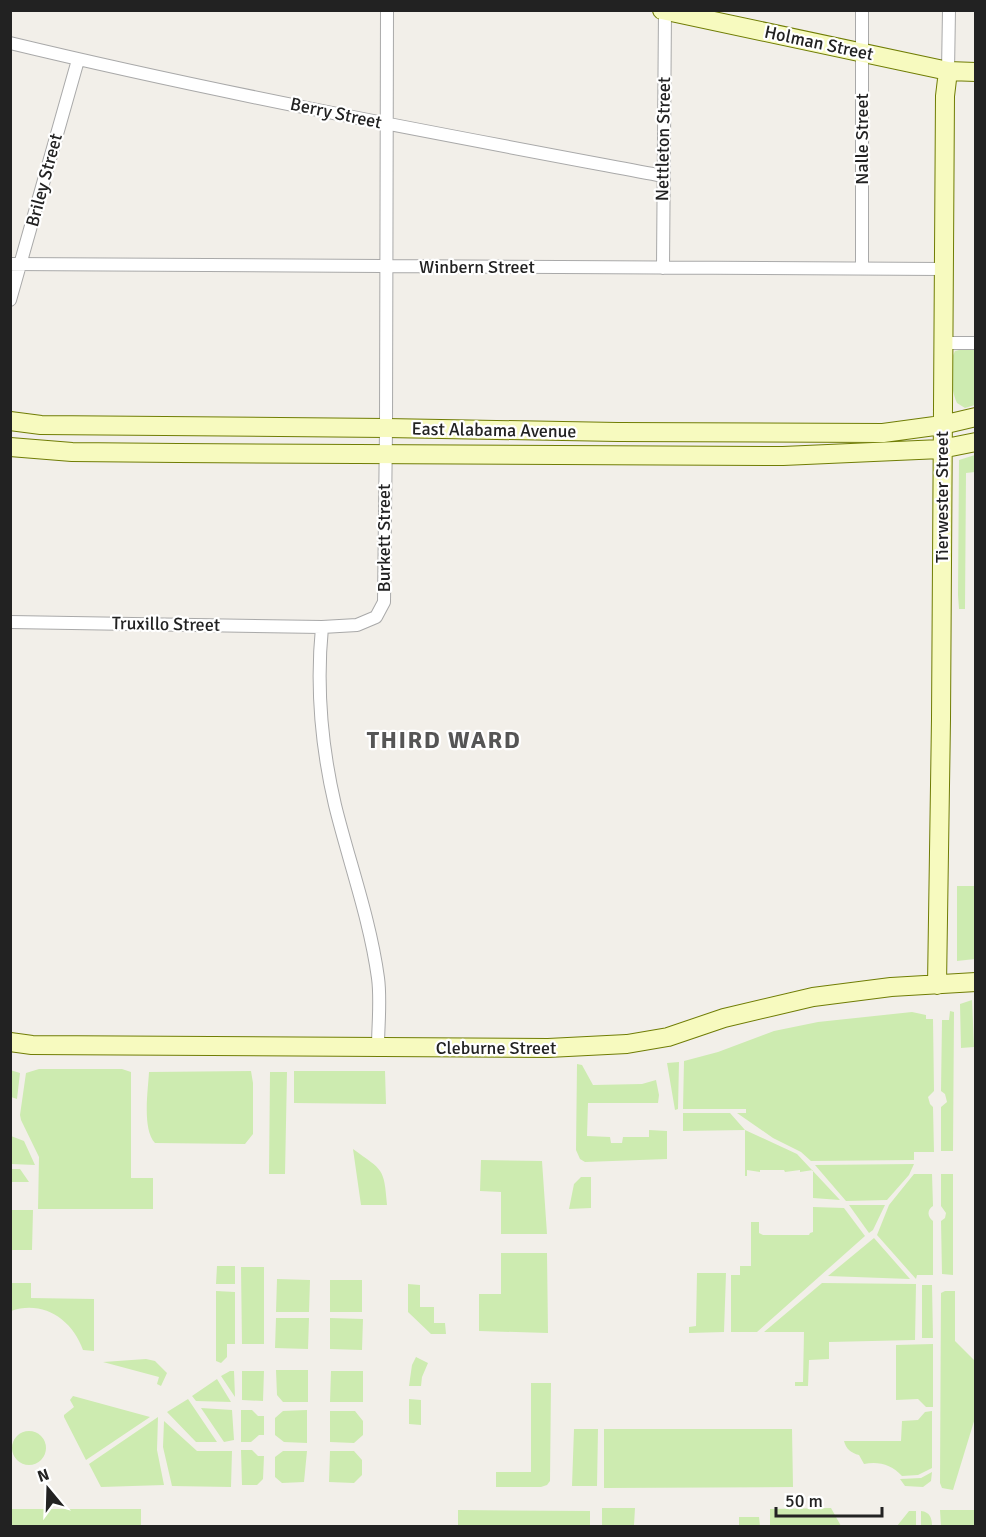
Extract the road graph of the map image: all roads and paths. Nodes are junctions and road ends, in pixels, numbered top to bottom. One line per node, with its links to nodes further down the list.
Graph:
1 (387, 10): 10 (street, Burkett Street)
2 (862, 10): 6 (street, Nalle Street)
3 (948, 10): 8 (street, Tierwester Street)
4 (664, 11): 6 (street, Holman Street); 11 (street, Nettleton Street)
5 (10, 44): 7 (street, Berry Street)
6 (861, 52): 8 (street, Holman Street); 15 (street, Nalle Street)
7 (78, 60): 10 (street, Berry Street); 12 (street, Briley Street)
8 (948, 71): 9 (street, Holman Street); 16 (street, Tierwester Street)
9 (975, 72)
10 (386, 123): 11 (street, Berry Street); 13 (street, Burkett Street)
11 (663, 176): 14 (street, Nettleton Street)
12 (16, 264): 13 (street, Winbern Street); 17 (street, Briley Street)
13 (386, 266): 14 (street, Winbern Street); 24 (street, Burkett Street)
14 (663, 268): 15 (street, Winbern Street)
15 (862, 268): 16 (street, Winbern Street)
16 (943, 269): 18 (street, Tierwester Street)
17 (10, 300)
18 (944, 343): 19 (street); 22 (street, Tierwester Street)
19 (975, 343)
20 (975, 417): 22 (street, East Alabama Avenue)
21 (10, 421): 23 (street, East Alabama Avenue)
22 (942, 425): 24 (street, East Alabama Avenue); 27 (street, Tierwester Street)
23 (178, 426): 24 (street, East Alabama Avenue); 28 (street)
24 (386, 428): 29 (street, Burkett Street)
25 (975, 442): 27 (street, East Alabama Avenue)
26 (10, 447): 28 (street, East Alabama Avenue)
27 (941, 449): 29 (street, East Alabama Avenue); 33 (street, Tierwester Street)
28 (178, 453): 29 (street, East Alabama Avenue)
29 (385, 456): 31 (street, Burkett Street)
30 (10, 622): 31 (street, Truxillo Street)
31 (322, 627): 35 (street)
32 (975, 982): 33 (street, Cleburne Street)
33 (938, 985): 35 (street, Cleburne Street)
34 (10, 1042): 35 (street, Cleburne Street)
35 (378, 1047)

